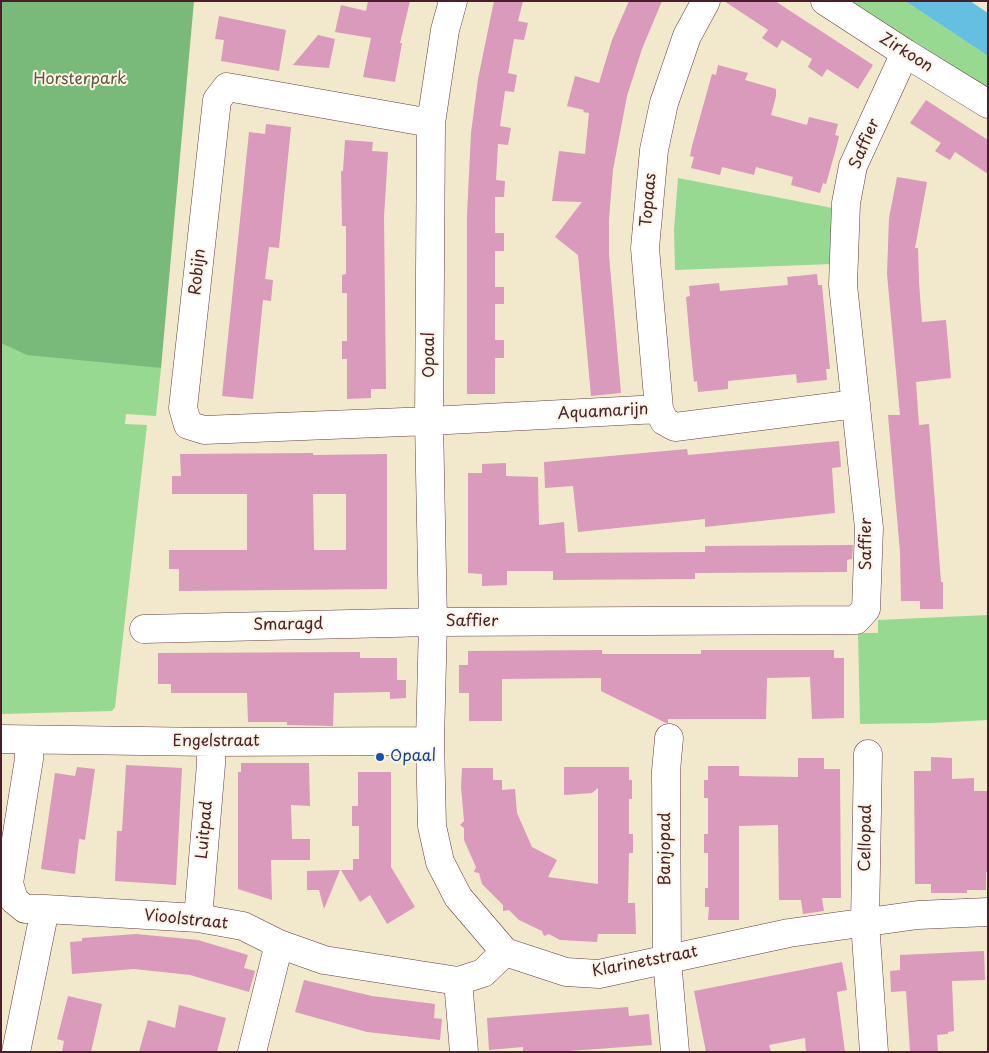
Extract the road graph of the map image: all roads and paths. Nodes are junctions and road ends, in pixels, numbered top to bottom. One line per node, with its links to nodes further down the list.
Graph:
1 (453, 1): 6 (street, Opaal)
2 (706, 1): 8 (street, Topaas)
3 (825, 1): 4 (street, Zirkoon)
4 (905, 53): 5 (street, Zirkoon); 7 (street, Saffier)
5 (988, 104)
6 (431, 123): 9 (street, Opaal); 9 (street, Robijn)
7 (856, 404): 8 (street, Aquamarijn); 10 (street, Saffier)
8 (659, 409): 9 (street, Aquamarijn)
9 (429, 421): 10 (street, Opaal)
10 (433, 622): 11 (street, Smaragd); 14 (street, Opaal)
11 (144, 629)
12 (668, 738): 24 (street, Banjopad)
13 (1, 739): 15 (street, Engelstraat)
14 (430, 742): 16 (street, Engelstraat); 23 (street)
15 (29, 749): 16 (street, Engelstraat); 18 (street, Vioolstraat)
16 (211, 753): 20 (street, Luitpad)
17 (867, 760): 21 (street, Cellopad)
18 (45, 909): 20 (street, Vioolstraat); 26 (street)
19 (988, 912): 21 (street, Klarinetstraat)
20 (198, 918): 22 (street, Vioolstraat)
21 (865, 922): 24 (street, Klarinetstraat); 30 (street, Cellopad)
22 (279, 944): 25 (street, Vioolstraat); 27 (street)
23 (505, 952): 24 (street, Klarinetstraat); 25 (street, Vioolstraat)
24 (667, 960): 29 (street, Banjopad)
25 (458, 981): 28 (street)
26 (16, 1052)
27 (252, 1052)
28 (464, 1052)
29 (675, 1052)
30 (874, 1052)

